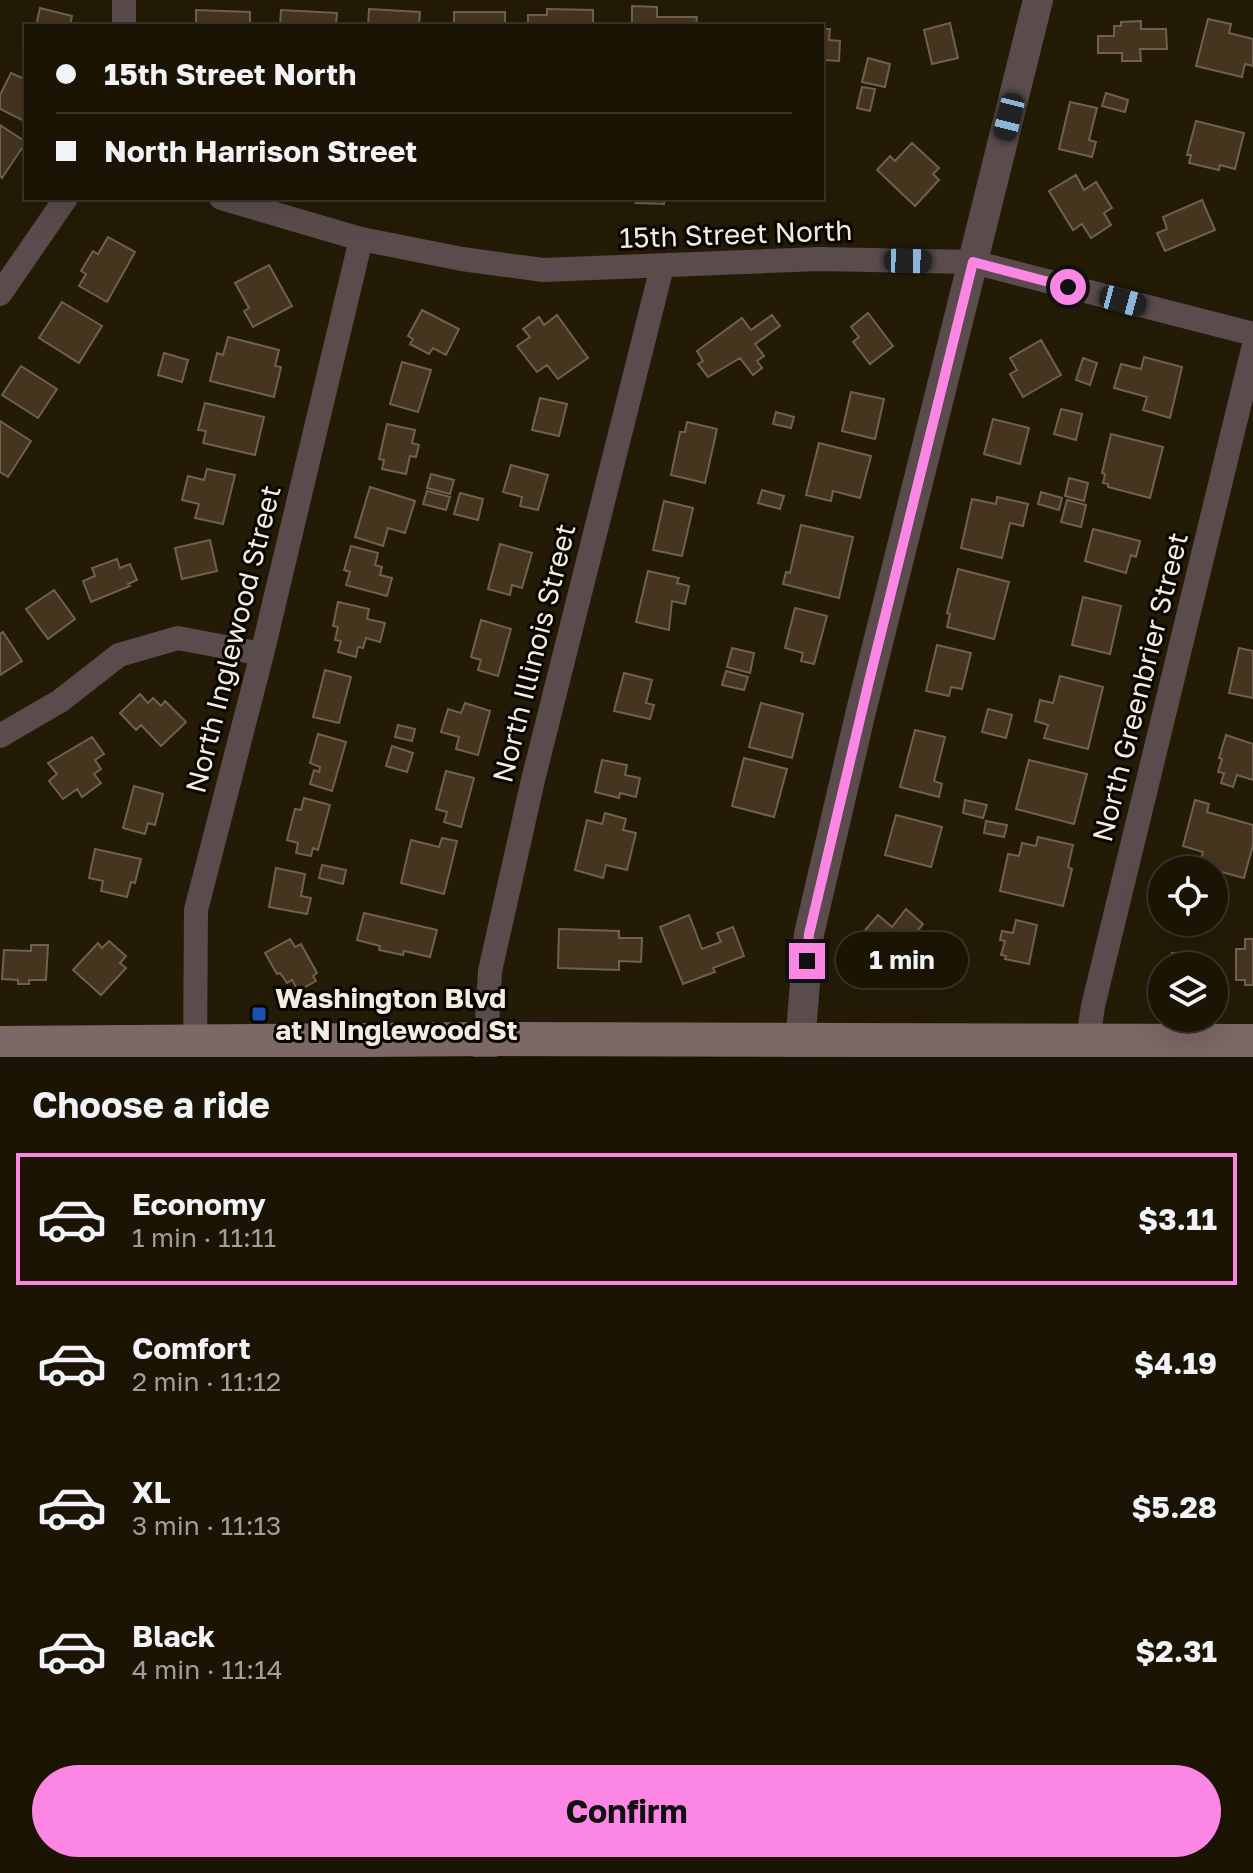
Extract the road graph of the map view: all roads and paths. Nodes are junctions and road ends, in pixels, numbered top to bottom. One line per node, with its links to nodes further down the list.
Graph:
1 (124, 0): 3 (street)
2 (1038, 0): 7 (street)
3 (124, 24)
4 (65, 200): 9 (street)
5 (228, 200): 6 (street, 15th Street North)
6 (361, 239): 8 (street, 15th Street North); 12 (street, North Inglewood Street)
7 (973, 262): 8 (street, 15th Street North); 10 (street, 15th Street North); 18 (street)
8 (662, 267): 17 (street, North Illinois Street)
9 (0, 294)
10 (1253, 334)
11 (1253, 349): 14 (street, North Greenbrier Street)
12 (262, 654): 13 (street); 19 (street, North Inglewood Street)
13 (0, 736)
14 (1088, 1040): 15 (main road); 18 (main road)
15 (1253, 1041)
16 (0, 1043): 19 (main road)
17 (485, 1048): 18 (main road); 19 (main road)
18 (799, 1048)
19 (195, 1050)

